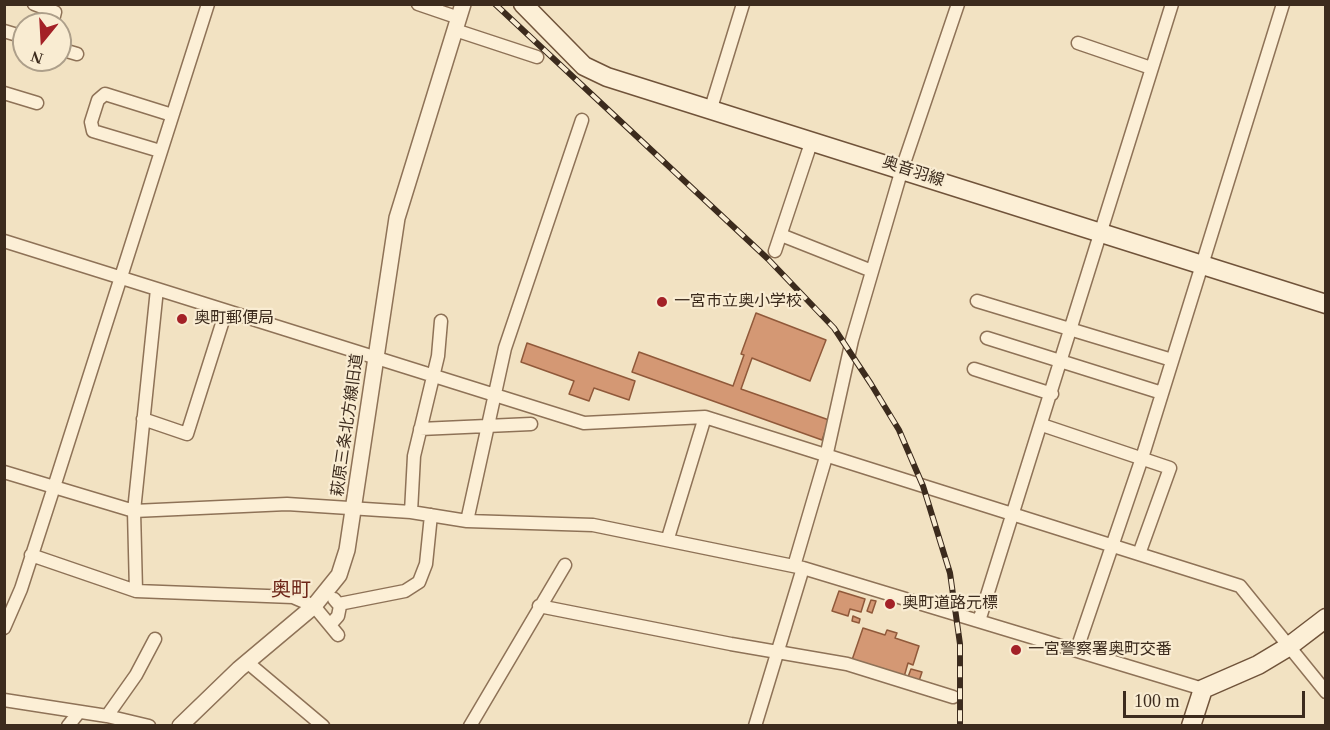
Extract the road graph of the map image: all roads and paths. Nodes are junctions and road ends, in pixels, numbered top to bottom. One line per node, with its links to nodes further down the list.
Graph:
1 (34, 4): 10 (street)
2 (208, 4): 20 (street)
3 (417, 4): 9 (street)
4 (523, 4): 19 (main road, 奥音羽線)
5 (743, 4): 19 (street)
6 (958, 4): 24 (street)
7 (1172, 4): 16 (street)
8 (1283, 4): 29 (street)
9 (430, 7): 11 (street)
10 (56, 12)
11 (459, 17): 15 (street); 39 (street, 萩原三条北方線旧道)
12 (1078, 42): 16 (street)
13 (72, 53): 14 (street)
14 (77, 54)
15 (537, 57)
16 (1151, 68): 25 (street)
17 (4, 93): 18 (street)
18 (38, 103)
19 (711, 108): 22 (main road, 奥音羽線)
20 (172, 116): 23 (street); 23 (street)
21 (582, 120): 45 (street)
22 (812, 140): 24 (main road, 奥音羽線); 26 (street)
23 (160, 151): 31 (street)
24 (902, 169): 25 (main road, 奥音羽線); 30 (street)
25 (1101, 234): 29 (main road, 奥音羽線); 37 (street)
26 (781, 235): 28 (street); 30 (street)
27 (4, 242): 31 (street)
28 (775, 251)
29 (1201, 265): 34 (main road, 奥音羽線); 40 (street)
30 (872, 271): 53 (street)
31 (121, 279): 32 (street); 56 (street)
32 (157, 290): 35 (street); 48 (street)
33 (977, 301): 37 (street)
34 (1326, 304)
35 (225, 311): 39 (street); 48 (street)
36 (441, 321): 43 (street)
37 (1071, 331): 40 (street); 41 (street)
38 (987, 338): 41 (street)
39 (376, 357): 43 (street); 57 (street, 萩原三条北方線旧道)
40 (1172, 360): 44 (street)
41 (1061, 362): 44 (street); 46 (street)
42 (974, 369): 46 (street)
43 (432, 375): 45 (street); 52 (street)
44 (1162, 393): 54 (street)
45 (495, 394): 47 (street); 51 (street)
46 (1052, 394): 50 (street)
47 (705, 417): 53 (street); 63 (street)
48 (143, 418): 58 (street)
49 (531, 424): 51 (street)
50 (1042, 425): 54 (street); 60 (street)
51 (489, 428): 52 (street); 62 (street)
52 (420, 429): 59 (street)
53 (826, 457): 60 (street); 68 (street)
54 (1142, 458): 64 (street); 65 (street)
55 (4, 472): 56 (street, 萩原三条北方線旧道)
56 (54, 487): 58 (street, 萩原三条北方線旧道); 66 (street)
57 (354, 508): 58 (street, 萩原三条北方線旧道); 59 (street); 70 (street)
58 (134, 511): 69 (street)
59 (411, 512): 61 (street)
60 (1014, 513): 64 (street); 75 (street)
61 (430, 515): 62 (street); 71 (street)
62 (467, 520): 63 (street)
63 (668, 538): 68 (street)
64 (1111, 545): 65 (street); 79 (street)
65 (1139, 554): 78 (street)
66 (31, 555): 69 (street); 76 (street)
67 (565, 565): 73 (street)
68 (798, 567): 75 (street); 80 (street)
69 (136, 591): 72 (street)
70 (326, 594): 71 (street); 72 (street)
71 (339, 604): 72 (street)
72 (314, 606): 81 (street)
73 (540, 606): 80 (street); 92 (street)
74 (1326, 618): 78 (main road)
75 (979, 621): 79 (street)
76 (4, 628)
77 (155, 639): 87 (street)
78 (1288, 647): 82 (main road); 83 (street)
79 (1077, 650): 82 (street)
80 (778, 651): 84 (street); 93 (street)
81 (247, 662): 90 (street); 91 (street)
82 (1203, 688): 94 (main road)
83 (1326, 692)
84 (953, 697)
85 (4, 700): 86 (street)
86 (79, 712): 87 (street); 88 (street)
87 (107, 716): 89 (street)
88 (68, 726)
89 (149, 726)
90 (180, 726)
91 (323, 726)
92 (470, 726)
93 (755, 726)
94 (1191, 726)

